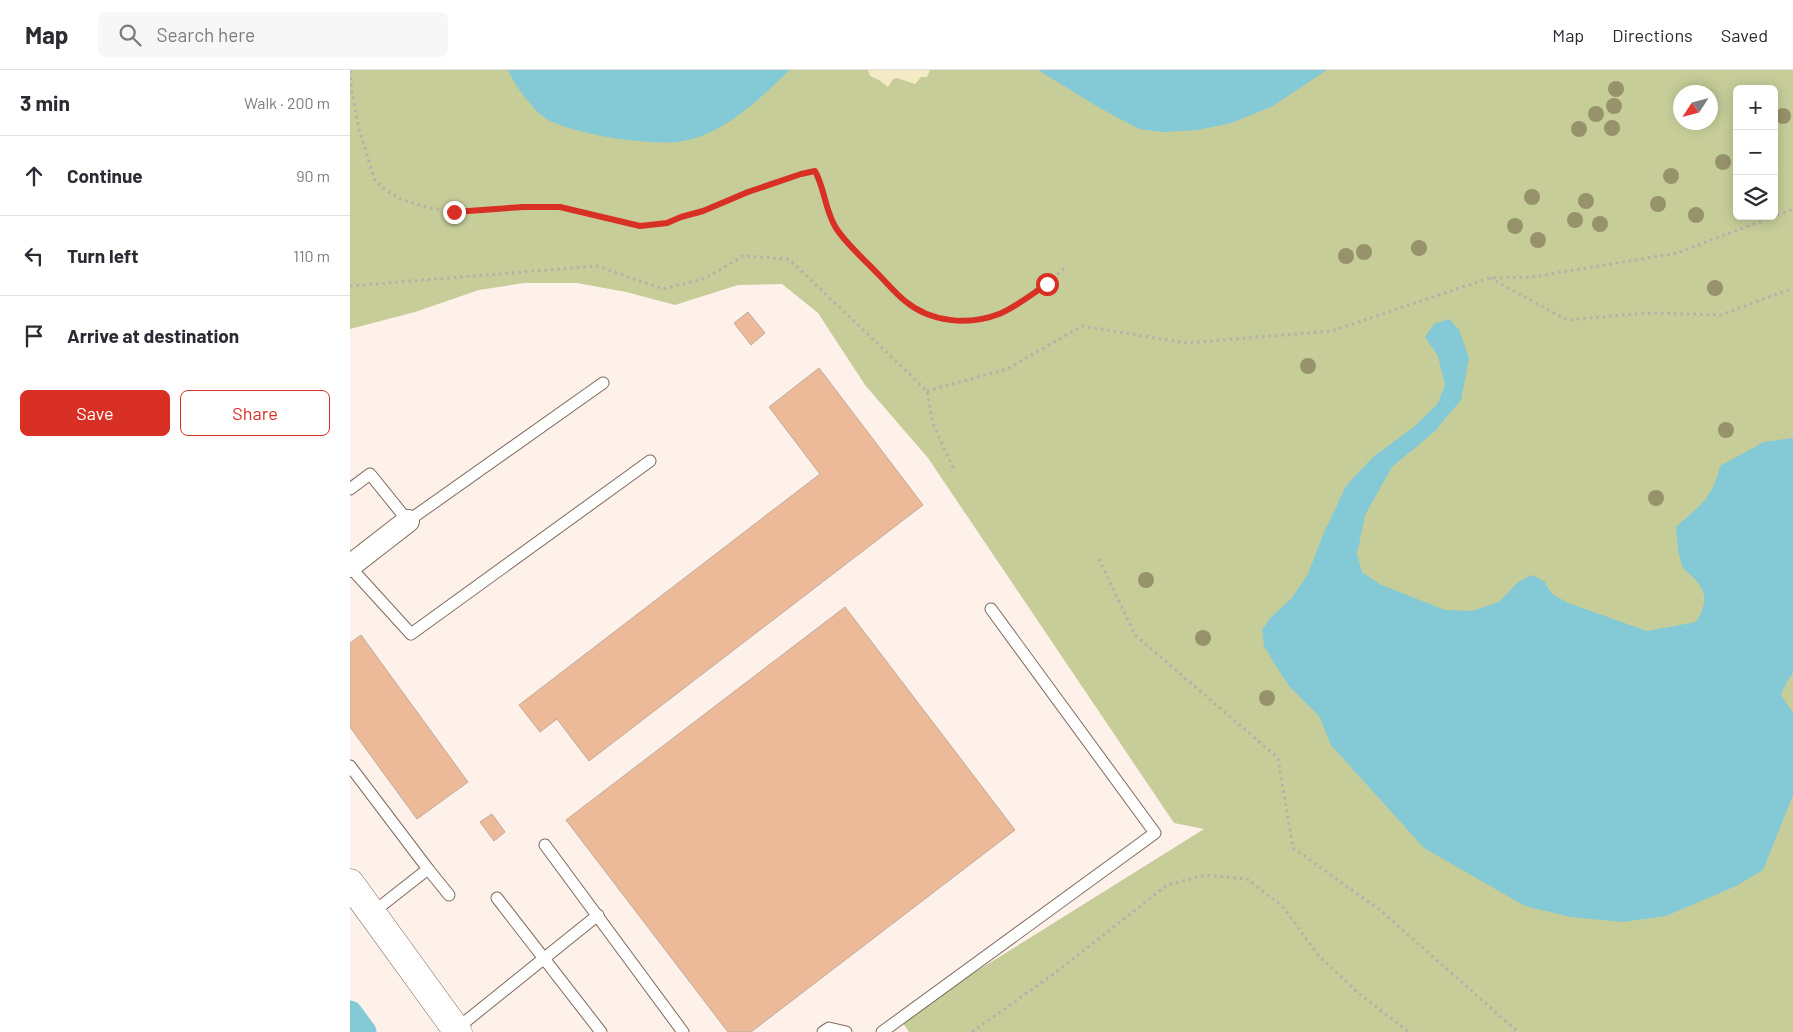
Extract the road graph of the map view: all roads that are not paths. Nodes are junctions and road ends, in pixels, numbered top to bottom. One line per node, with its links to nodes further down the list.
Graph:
1 (603, 384): 4 (lane)
2 (650, 461): 5 (lane)
3 (350, 489): 4 (lane)
4 (408, 522): 5 (street)
5 (350, 567)
6 (991, 609): 21 (lane)
7 (350, 766): 9 (lane)
8 (545, 845): 14 (lane)
9 (428, 869): 11 (lane); 13 (lane)
10 (350, 883): 13 (street)
11 (449, 895)
12 (497, 898): 15 (lane)
13 (372, 913): 16 (street)
14 (598, 915): 15 (lane); 18 (lane)
15 (544, 959): 16 (lane); 17 (lane)
16 (455, 1031)
17 (601, 1032)
18 (683, 1032)
19 (823, 1032): 20 (lane)
20 (846, 1032)
21 (882, 1032)

